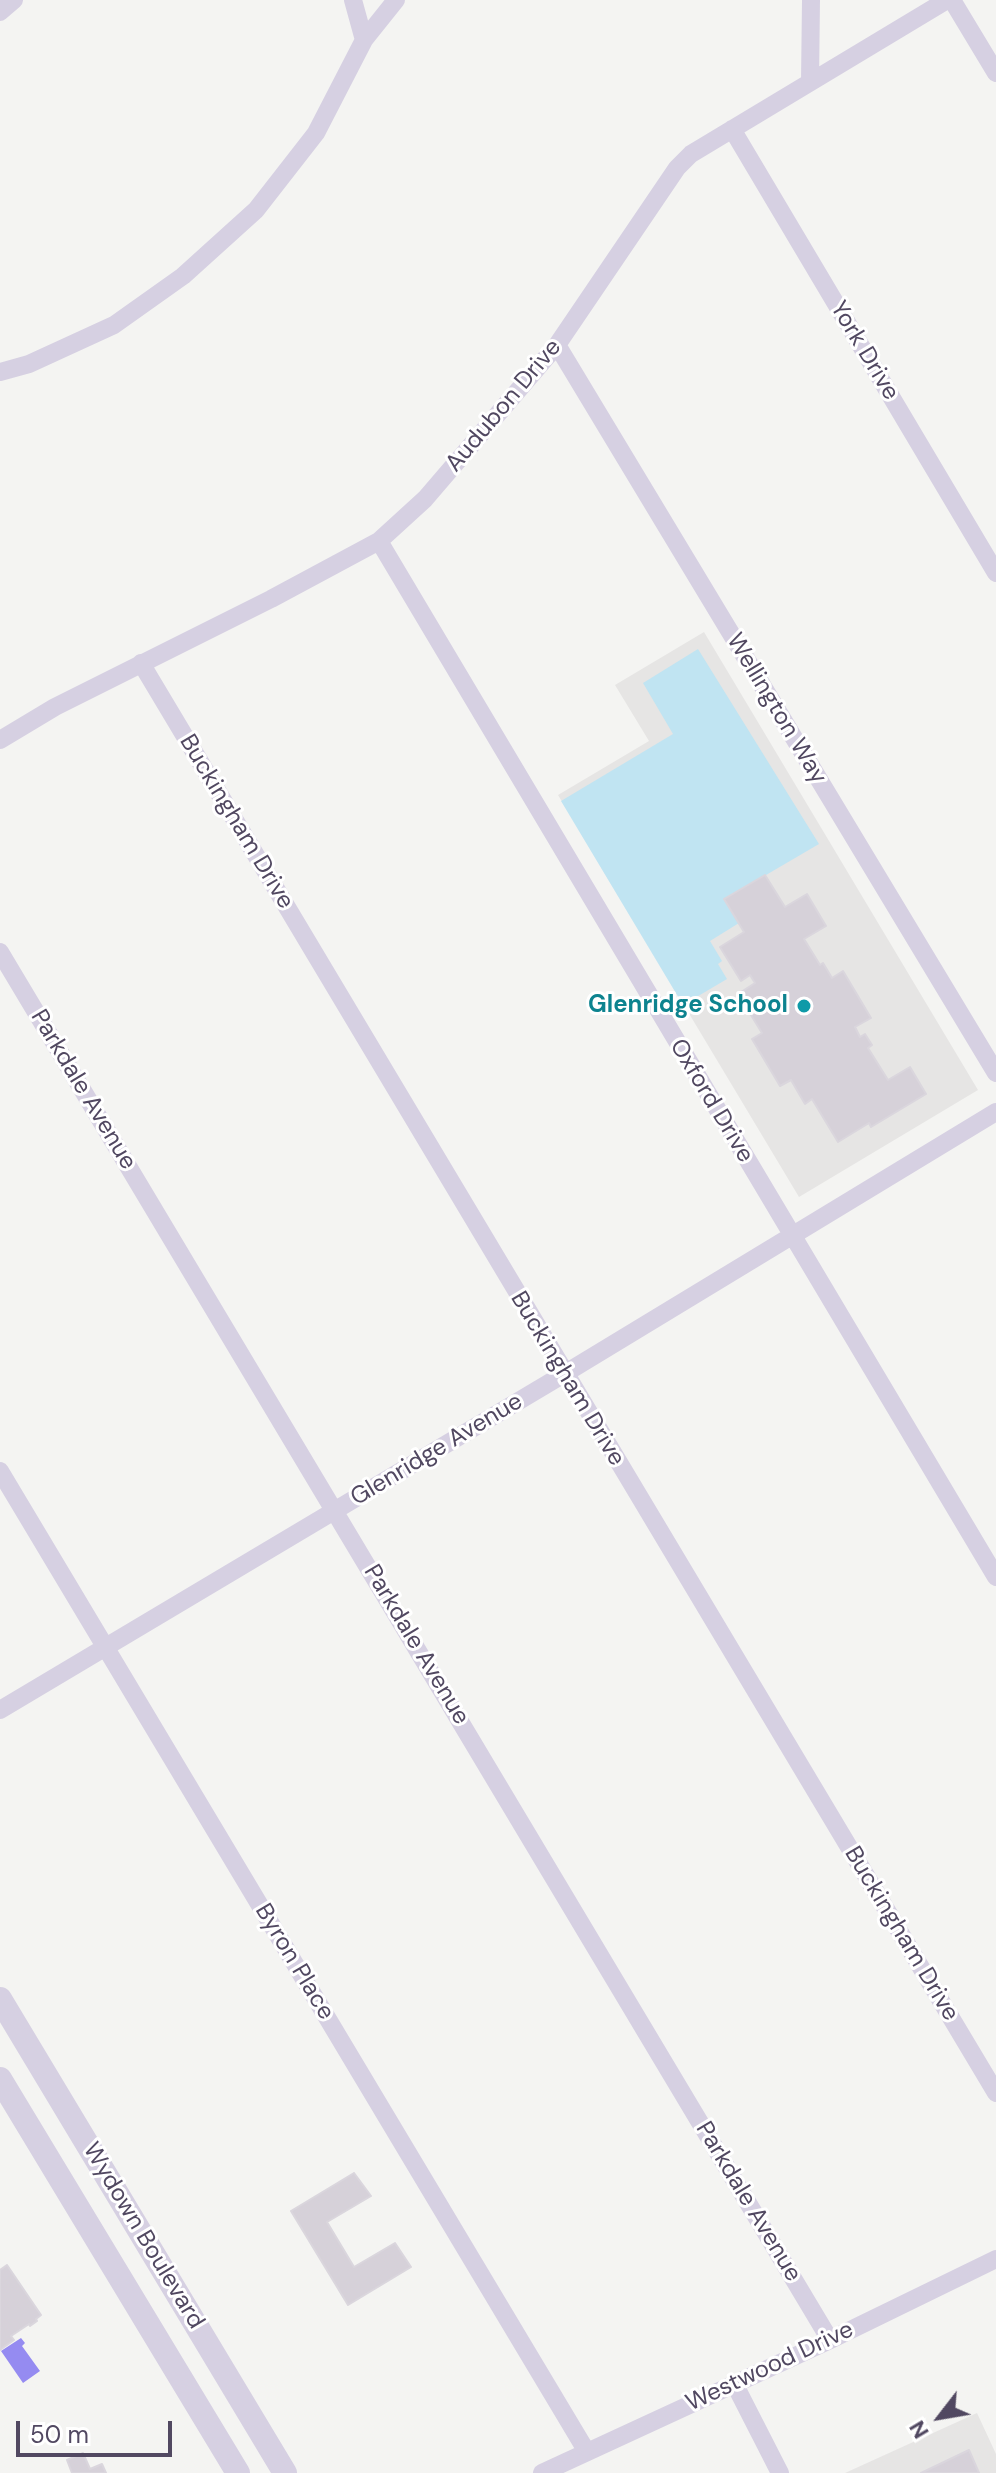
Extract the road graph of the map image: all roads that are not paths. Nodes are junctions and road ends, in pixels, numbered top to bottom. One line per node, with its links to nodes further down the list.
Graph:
1 (14, 0): 6 (street)
2 (353, 0): 7 (street)
3 (396, 0): 7 (street)
4 (811, 0): 9 (street)
5 (949, 0): 8 (street); 9 (street, Audubon Drive)
6 (0, 12)
7 (364, 40): 12 (street)
8 (996, 73)
9 (810, 82): 10 (street, Audubon Drive)
10 (732, 129): 11 (street, Audubon Drive); 14 (street, York Drive)
11 (557, 345): 13 (street, Audubon Drive); 18 (street, Wellington Way)
12 (0, 372)
13 (379, 541): 15 (street, Audubon Drive); 20 (street, Oxford Drive)
14 (996, 573)
15 (141, 663): 16 (street, Audubon Drive); 21 (street, Buckingham Drive)
16 (0, 740)
17 (0, 952): 23 (street, Parkdale Avenue)
18 (996, 1073)
19 (996, 1112): 20 (street, Glenridge Avenue)
20 (791, 1236): 21 (street, Glenridge Avenue); 24 (street, Oxford Drive)
21 (564, 1374): 23 (street, Glenridge Avenue); 29 (street, Buckingham Drive)
22 (0, 1471): 25 (street, Byron Place)
23 (336, 1510): 25 (street, Glenridge Avenue); 31 (street, Parkdale Avenue)
24 (996, 1577)
25 (106, 1648): 26 (street, Glenridge Avenue); 33 (street, Byron Place)
26 (0, 1710)
27 (0, 1999): 34 (street, Wydown Boulevard)
28 (0, 2079): 35 (street, Wydown Boulevard)
29 (996, 2093)
30 (996, 2259): 31 (street, Westwood Drive)
31 (830, 2340): 32 (street, Westwood Drive)
32 (734, 2383): 33 (street, Westwood Drive); 37 (street)
33 (587, 2452): 36 (street, Westwood Drive)
34 (276, 2470)
35 (238, 2473)
36 (542, 2473)
37 (780, 2473)

